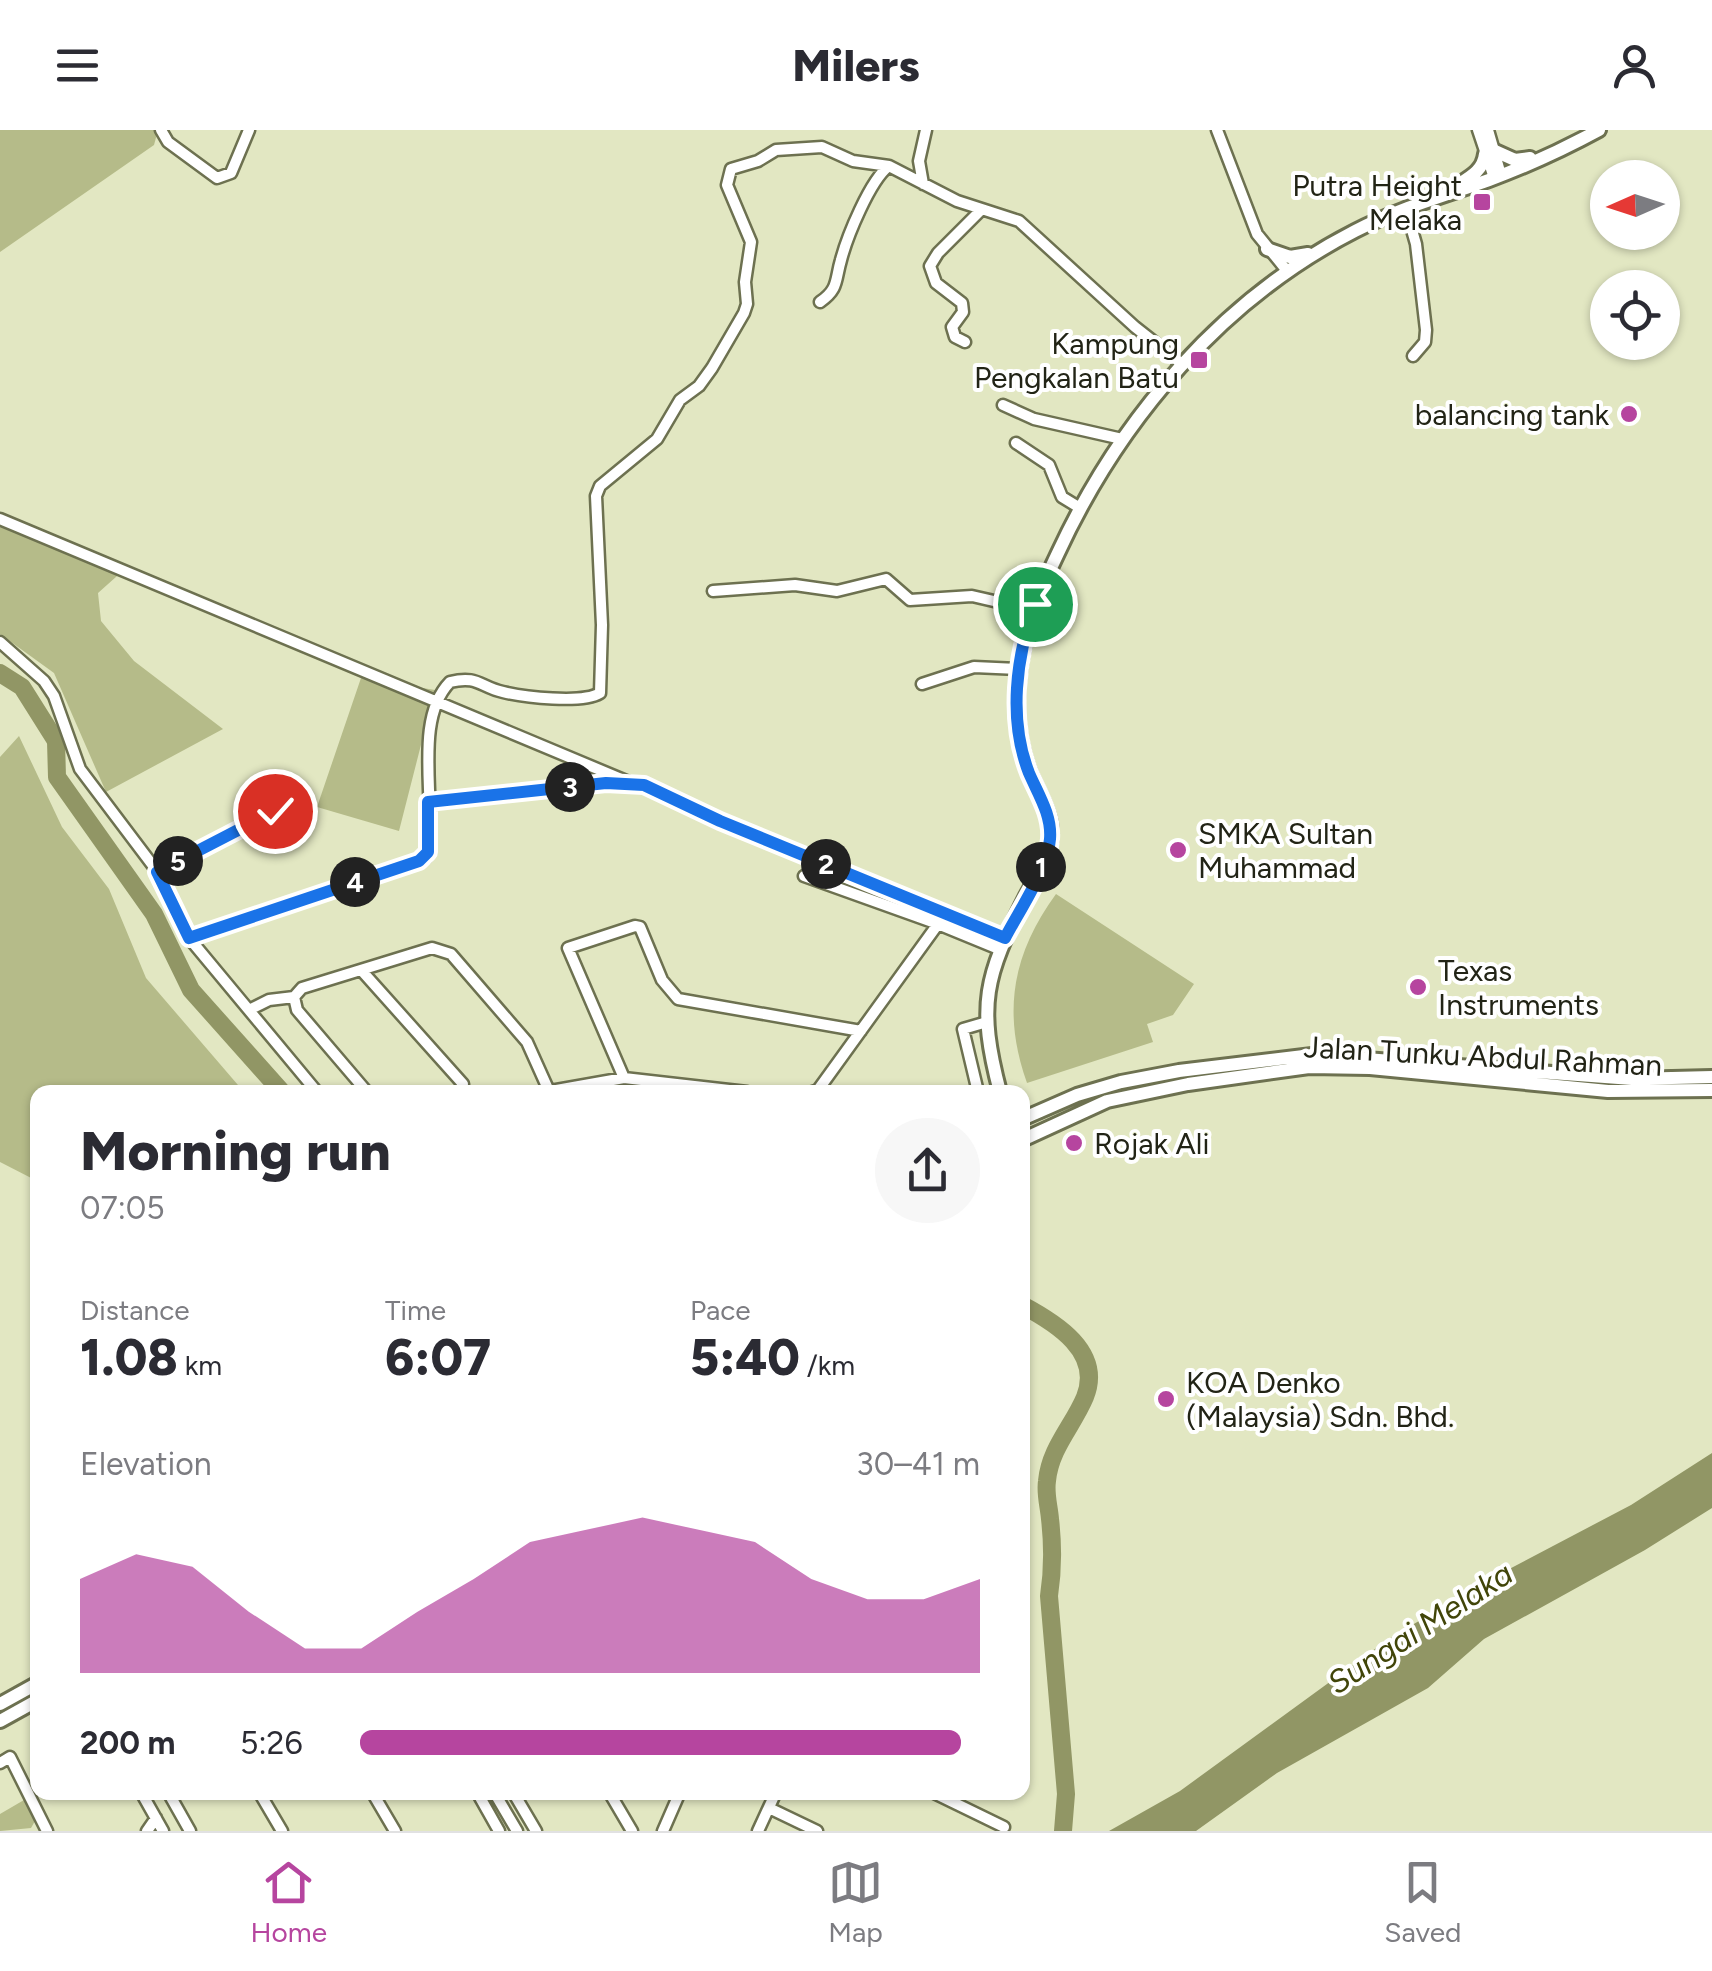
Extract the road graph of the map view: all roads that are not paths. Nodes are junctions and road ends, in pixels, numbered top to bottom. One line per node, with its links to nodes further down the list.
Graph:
1 (161, 130): 2 (street)
2 (249, 130)
3 (926, 130): 11 (street)
4 (1218, 130): 15 (street)
5 (1599, 130): 8 (main road)
6 (1483, 131): 7 (street)
7 (1490, 152): 8 (main road); 10 (street); 12 (main road)
8 (1546, 157): 10 (main road)
9 (888, 166): 11 (street); 18 (street); 32 (street)
10 (1498, 177): 12 (main road)
11 (924, 184): 14 (street)
12 (1437, 198): 13 (main road)
13 (1406, 209): 16 (main road); 20 (street)
14 (981, 210): 19 (street); 21 (street)
15 (1268, 248): 16 (main road); 17 (street)
16 (1321, 250): 17 (main road)
17 (1288, 272): 21 (main road)
18 (820, 302)
19 (965, 342)
20 (1413, 356)
21 (1182, 364): 23 (main road)
22 (1003, 405): 23 (street)
23 (1122, 440): 25 (main road)
24 (1016, 443): 25 (street)
25 (1080, 508): 28 (main road)
26 (0, 518): 32 (street)
27 (712, 591): 28 (street)
28 (1033, 610): 30 (main road)
29 (0, 642): 36 (street)
30 (1019, 669): 31 (street); 40 (main road)
31 (922, 684)
32 (437, 702): 33 (street); 34 (street)
33 (632, 782): 34 (street); 40 (street)
34 (428, 802): 39 (street)
35 (275, 811): 36 (street)
36 (157, 872): 39 (street)
37 (804, 876): 38 (street)
38 (938, 924): 40 (street); 45 (street)
39 (189, 938): 43 (street)
40 (1002, 944): 44 (main road)
41 (362, 971): 42 (street); 49 (street); 52 (street)
42 (294, 997): 43 (street); 51 (street)
43 (251, 1009): 50 (street)
44 (987, 1022): 46 (main road); 56 (street)
45 (861, 1031): 48 (street); 55 (street)
46 (994, 1066): 57 (main road); 58 (main road)
47 (1712, 1077): 60 (main road, Jalan Tunku Abdul Rahman)
48 (624, 1078): 53 (street); 54 (street)
49 (463, 1084)
50 (311, 1085)
51 (361, 1085)
52 (544, 1085)
53 (586, 1085)
54 (686, 1085)
55 (819, 1085)
56 (976, 1085)
57 (998, 1085)
58 (1005, 1085)
59 (1712, 1090): 61 (main road, Jalan Tunku Abdul Rahman)
60 (1077, 1094): 62 (main road); 63 (main road, Jalan Tunku Abdul Rahman)
61 (1107, 1101): 64 (main road); 65 (main road, Jalan Tunku Abdul Rahman)
62 (1030, 1103)
63 (1030, 1115)
64 (1030, 1124)
65 (1030, 1136)
66 (30, 1687): 67 (main road)
67 (0, 1704)
68 (30, 1704): 69 (main road)
69 (0, 1721)
70 (5, 1760): 85 (street)
71 (146, 1800): 83 (street)
72 (173, 1800): 88 (street)
73 (264, 1800): 89 (street)
74 (377, 1800): 90 (street)
75 (488, 1800): 91 (street)
76 (491, 1800): 92 (street)
77 (518, 1800): 93 (street)
78 (614, 1800): 94 (street)
79 (677, 1800): 95 (street)
80 (772, 1800): 82 (street)
81 (948, 1800): 84 (street)
82 (769, 1808): 96 (street); 97 (street)
83 (156, 1818): 86 (street); 87 (street)
84 (1004, 1828)
85 (44, 1830)
86 (148, 1831)
87 (164, 1831)
88 (190, 1831)
89 (282, 1831)
90 (395, 1831)
91 (499, 1831)
92 (517, 1831)
93 (536, 1831)
94 (632, 1831)
95 (662, 1831)
96 (758, 1831)
97 (817, 1831)

